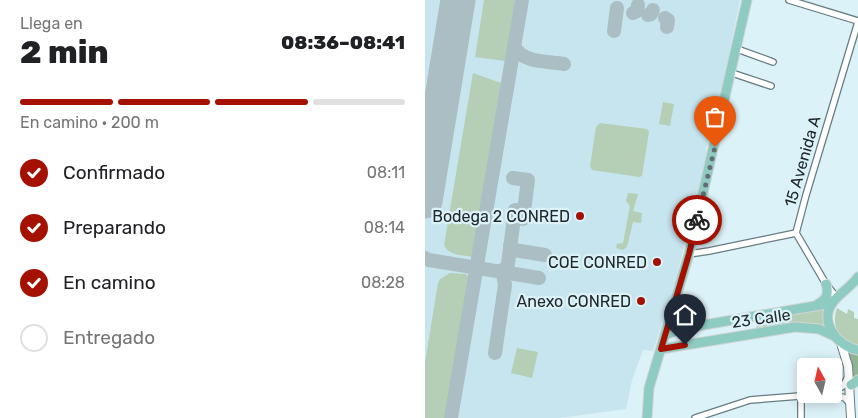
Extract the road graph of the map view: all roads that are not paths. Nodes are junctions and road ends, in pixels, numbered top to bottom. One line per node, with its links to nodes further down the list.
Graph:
1 (747, 0): 4 (main road)
2 (793, 1): 3 (street)
3 (858, 22): 8 (street, 15 Avenida A)
4 (737, 49): 5 (street); 6 (main road)
5 (773, 62)
6 (732, 73): 7 (street); 9 (main road)
7 (771, 86)
8 (796, 233): 9 (street); 11 (street, 15 Avenida A)
9 (689, 254): 15 (main road)
10 (858, 278): 12 (main road)
11 (826, 284): 12 (street, 15 Avenida A); 13 (main road)
12 (835, 300): 13 (main road, 23 Calle); 19 (main road)
13 (815, 306): 14 (main road, 23 Calle)
14 (752, 316): 16 (main road, 23 Calle); 17 (main road)
15 (670, 318): 16 (main road); 18 (main road)
16 (679, 328): 18 (main road, 23 Calle)
17 (754, 333): 19 (main road, 23 Calle); 20 (main road, 23 Calle)
18 (665, 335): 20 (main road)
19 (838, 340): 21 (main road, 23 Calle); 22 (street)
20 (661, 349): 29 (main road)
21 (858, 350)
22 (849, 372): 23 (street); 24 (street)
23 (854, 382): 28 (street)
24 (843, 385)
25 (797, 396): 30 (street)
26 (843, 397): 28 (street)
27 (801, 403): 31 (street)
28 (851, 408): 32 (street)
29 (648, 415)
30 (695, 418)
31 (801, 418)
32 (851, 418)

